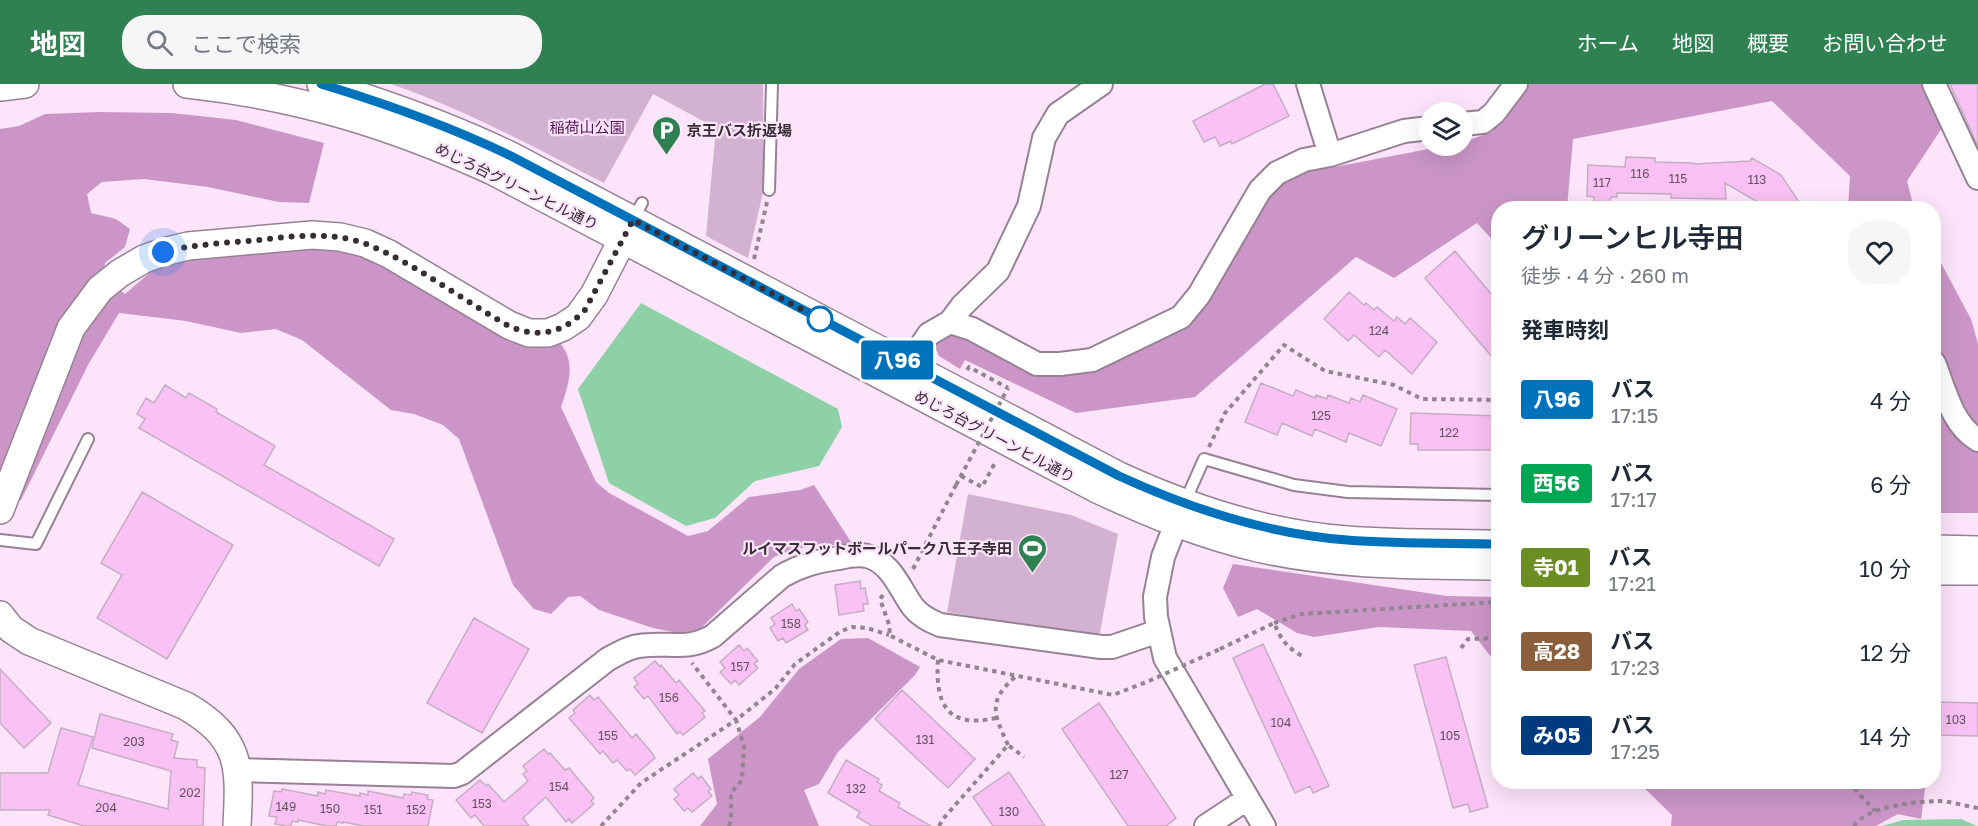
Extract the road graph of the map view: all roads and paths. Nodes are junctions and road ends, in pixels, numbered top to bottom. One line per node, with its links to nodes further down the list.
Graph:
1 (25, 84): 8 (street)
2 (187, 84): 9 (street, めじろ台グリーンヒル通り)
3 (772, 84): 14 (lane)
4 (1101, 84): 17 (street)
5 (1308, 84): 12 (street)
6 (1516, 84): 10 (street)
7 (1934, 84): 13 (street)
8 (0, 87)
9 (319, 91): 15 (street, めじろ台グリーンヒル通り)
10 (1473, 123)
11 (1419, 129): 12 (street)
12 (1330, 155): 17 (street)
13 (1978, 178)
14 (769, 190): 16 (path)
15 (632, 221): 18 (street, めじろ台グリーンヒル通り); 28 (street)
16 (752, 266)
17 (950, 322): 18 (street)
18 (901, 374): 29 (street, めじろ台グリーンヒル通り)
19 (1941, 380): 23 (street)
20 (1008, 388): 26 (path, bridge)
21 (1491, 400): 24 (path)
22 (88, 439): 30 (lane)
23 (1978, 440)
24 (1204, 459): 27 (lane); 29 (lane)
25 (996, 461): 26 (path)
26 (961, 476): 35 (path, bridge)
27 (1491, 495)
28 (0, 510)
29 (1180, 514): 31 (street, めじろ台グリーンヒル通り); 34 (street, めじろ台グリーンヒル通り); 42 (street)
30 (0, 540)
31 (1491, 544)
32 (1941, 549): 33 (street)
33 (1978, 550)
34 (1491, 566)
35 (913, 569)
36 (1941, 571): 37 (street)
37 (1978, 571)
38 (888, 588): 43 (path)
39 (1491, 602): 41 (path)
40 (0, 615): 54 (street)
41 (1274, 623): 47 (path); 49 (path, bridge)
42 (1159, 631): 45 (street); 56 (street)
43 (889, 635): 48 (path); 51 (path)
44 (1491, 638): 46 (path)
45 (679, 646): 51 (path); 54 (street)
46 (1461, 648)
47 (1304, 657)
48 (938, 660): 49 (path); 50 (path)
49 (1016, 676): 50 (path)
50 (996, 718): 52 (path)
51 (736, 720): 60 (path); 61 (path)
52 (1008, 745): 53 (path); 62 (path)
53 (1024, 757)
54 (238, 770): 59 (street)
55 (1855, 789): 58 (path)
56 (1247, 799): 63 (street); 64 (street)
57 (1978, 808): 58 (path)
58 (1875, 811): 65 (path)
59 (237, 826)
60 (601, 826)
61 (729, 826)
62 (939, 826)
63 (1206, 826)
64 (1264, 826)
65 (1854, 826)

